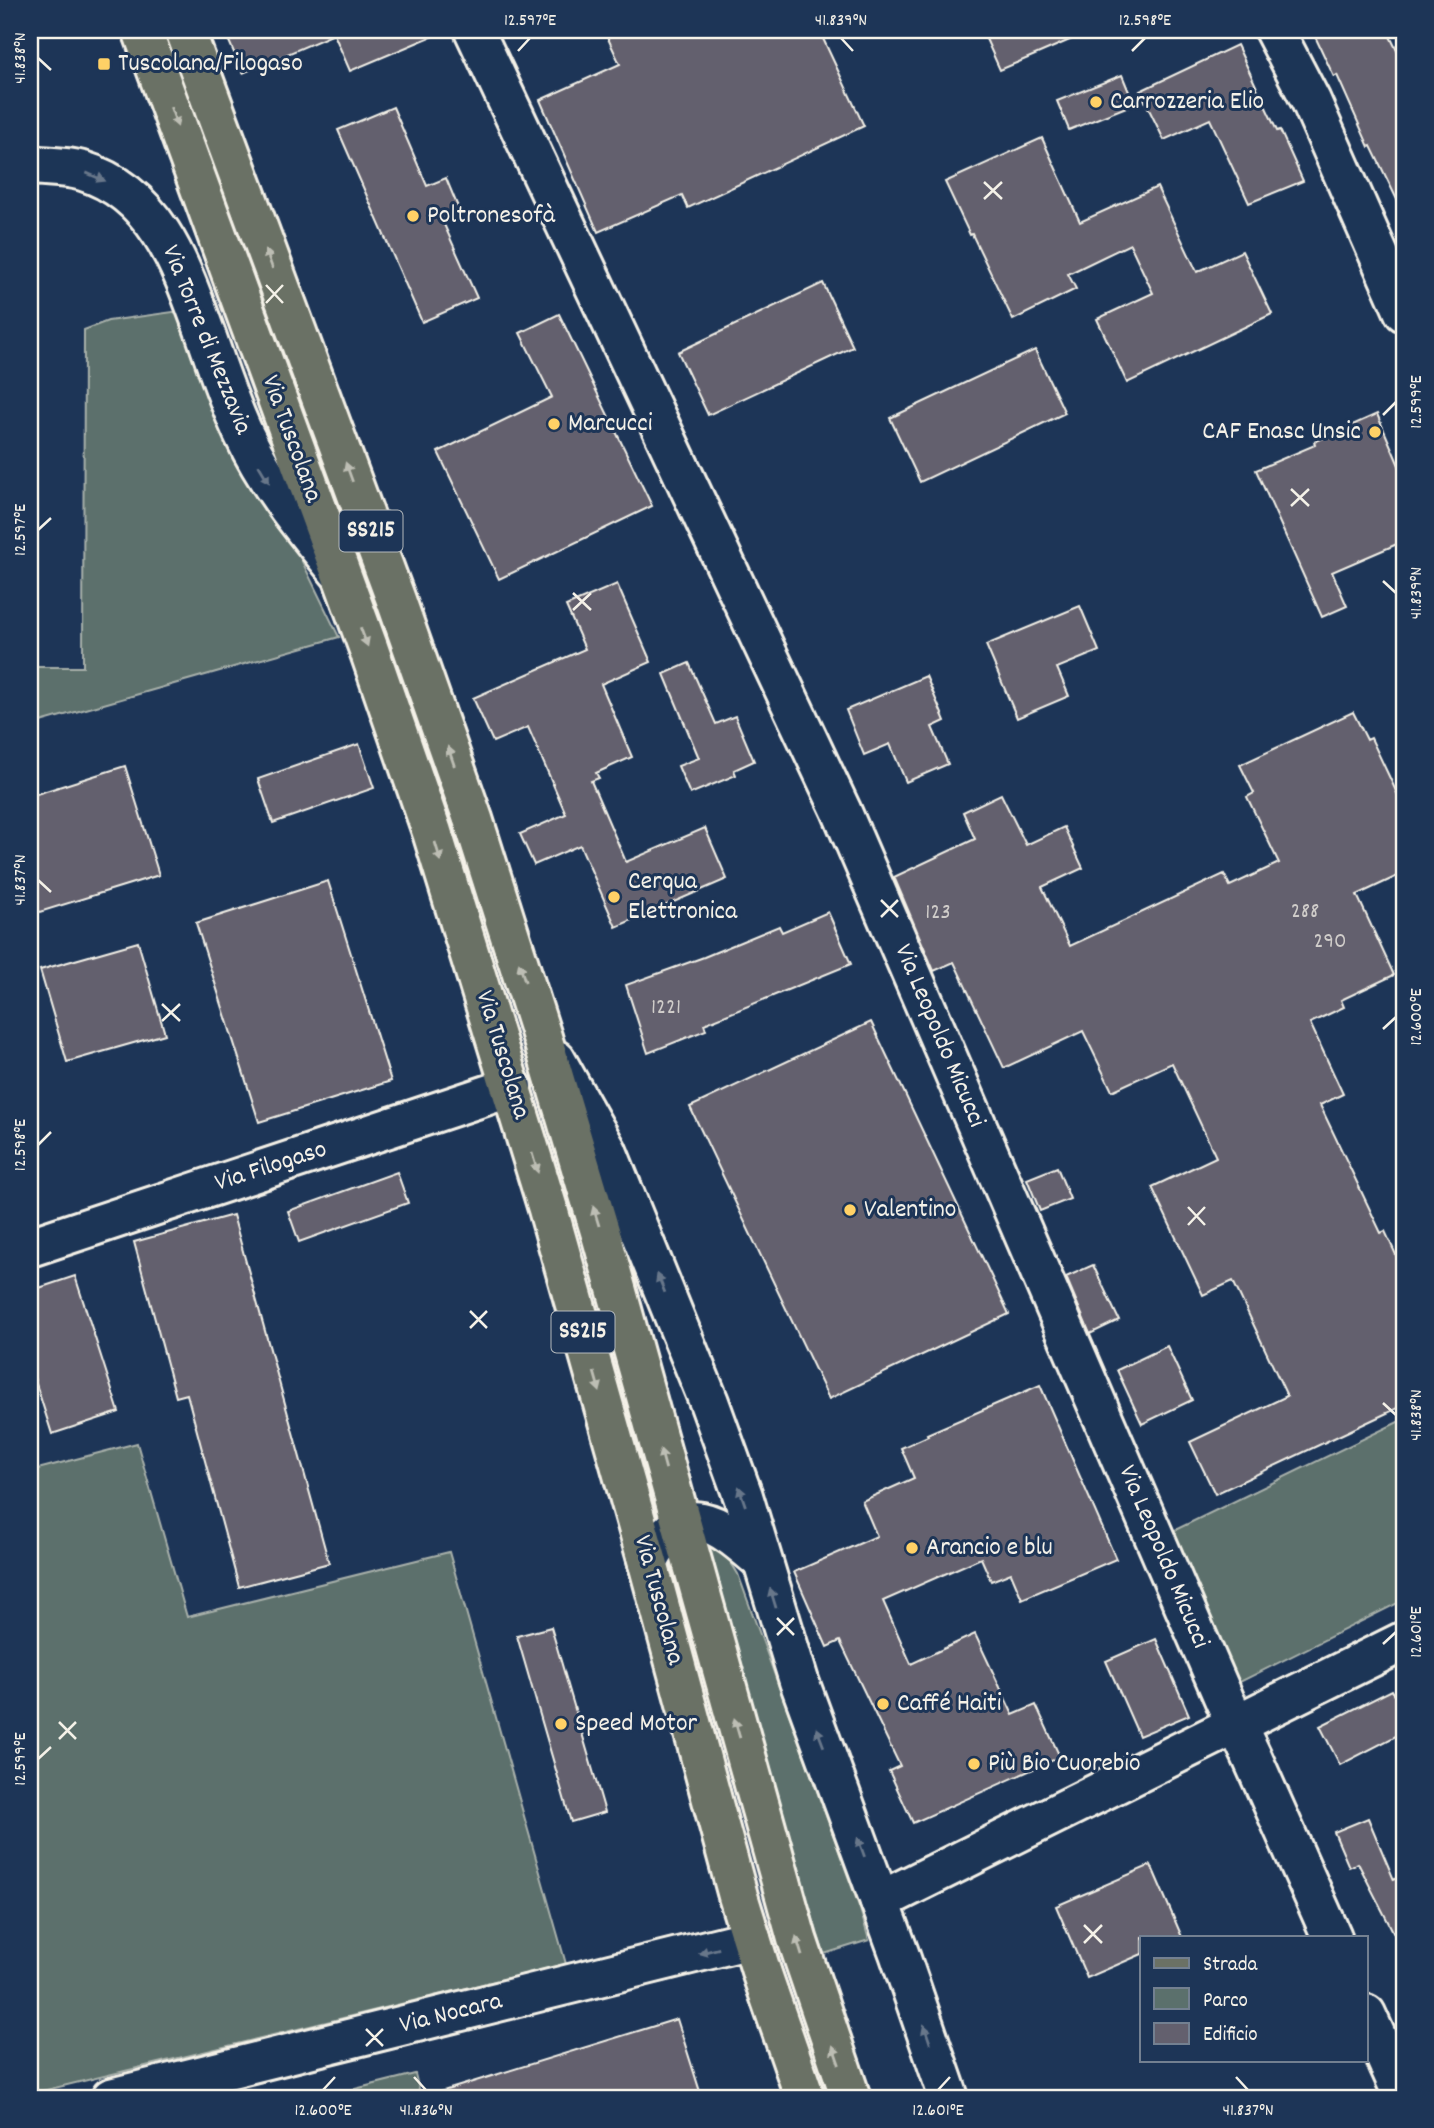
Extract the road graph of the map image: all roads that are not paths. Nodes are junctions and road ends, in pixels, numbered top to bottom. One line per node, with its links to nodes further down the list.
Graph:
1 (142, 30): 7 (main road, Via Tuscolana / SS215, one-way to 7)
2 (185, 30): 8 (main road, Via Tuscolana / SS215, one-way to 2)
3 (474, 30): 15 (street, Via Leopoldo Micucci)
4 (1274, 30): 6 (street)
5 (30, 165): 7 (street, Via Torre di Mezzavia, one-way to 7)
6 (1404, 312)
7 (340, 573): 9 (main road, Via Tuscolana / SS215, one-way to 9)
8 (542, 1037): 11 (main road, Via Tuscolana / SS215, one-way to 8); 12 (street, Via Tuscolana, one-way to 8)
9 (512, 1087): 10 (street, Via Filogaso); 13 (main road, Via Tuscolana / SS215, one-way to 13)
10 (30, 1247)
11 (681, 1525): 12 (street); 13 (street); 22 (main road, Via Tuscolana / SS215, one-way to 11)
12 (762, 1561): 16 (street, Via Tuscolana, one-way to 12)
13 (648, 1563): 18 (main road, Via Tuscolana / SS215)
14 (1404, 1641): 15 (street)
15 (1236, 1725): 16 (street); 17 (street, Via Leopoldo Micucci)
16 (880, 1902): 23 (street, Via Tuscolana, one-way to 16)
17 (1332, 1936)
18 (751, 1939): 20 (street, Via Nocara, one-way to 20); 21 (main road, Via Tuscolana / SS215)
19 (1368, 2018): 24 (street)
20 (110, 2098)
21 (805, 2098)
22 (851, 2098)
23 (949, 2098)
24 (1404, 2098)

